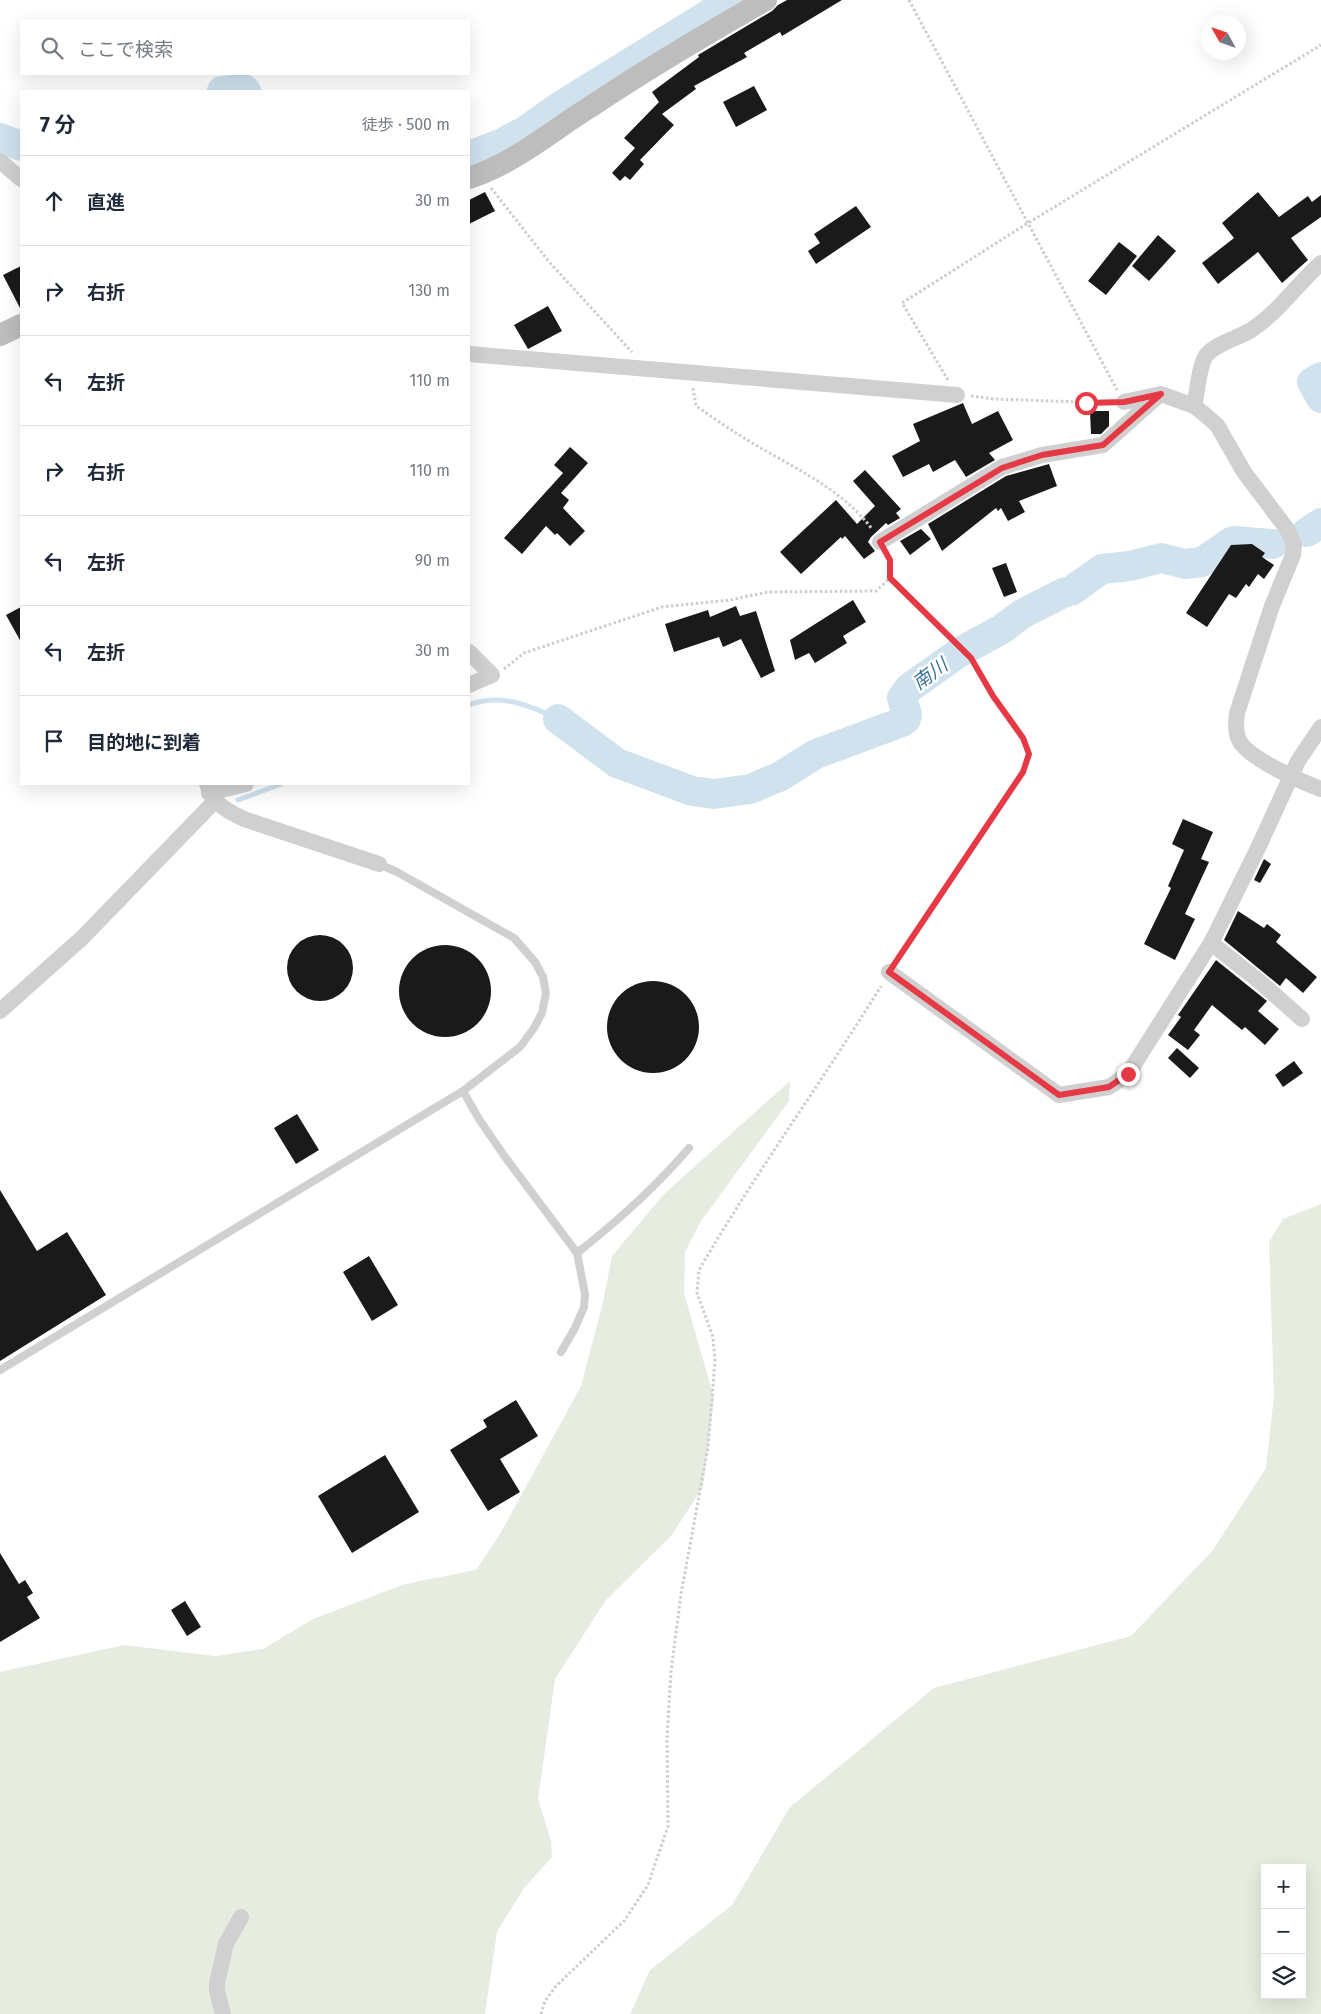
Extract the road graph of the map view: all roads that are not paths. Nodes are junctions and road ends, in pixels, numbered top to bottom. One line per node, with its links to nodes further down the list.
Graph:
1 (766, 0): 3 (street)
2 (0, 161): 4 (street)
3 (474, 176)
4 (20, 178)
5 (1321, 263): 12 (street)
6 (20, 325): 7 (street)
7 (0, 335)
8 (470, 354): 9 (street)
9 (957, 394)
10 (1161, 394): 11 (street); 12 (street); 13 (street)
11 (1124, 402)
12 (1194, 406): 17 (street)
13 (880, 542)
14 (470, 653): 15 (street)
15 (470, 686)
16 (1321, 728): 17 (street)
17 (1290, 776): 19 (street); 22 (street)
18 (242, 785): 20 (street)
19 (1321, 789)
20 (210, 793): 21 (street); 24 (street)
21 (379, 864): 26 (lane)
22 (1211, 943): 23 (street); 25 (street)
23 (889, 972)
24 (0, 1011)
25 (1302, 1019)
26 (463, 1091): 28 (lane); 30 (lane)
27 (689, 1148): 28 (lane)
28 (577, 1253): 29 (lane)
29 (561, 1352)
30 (0, 1370)
31 (241, 1917): 32 (street)
32 (223, 2014)

